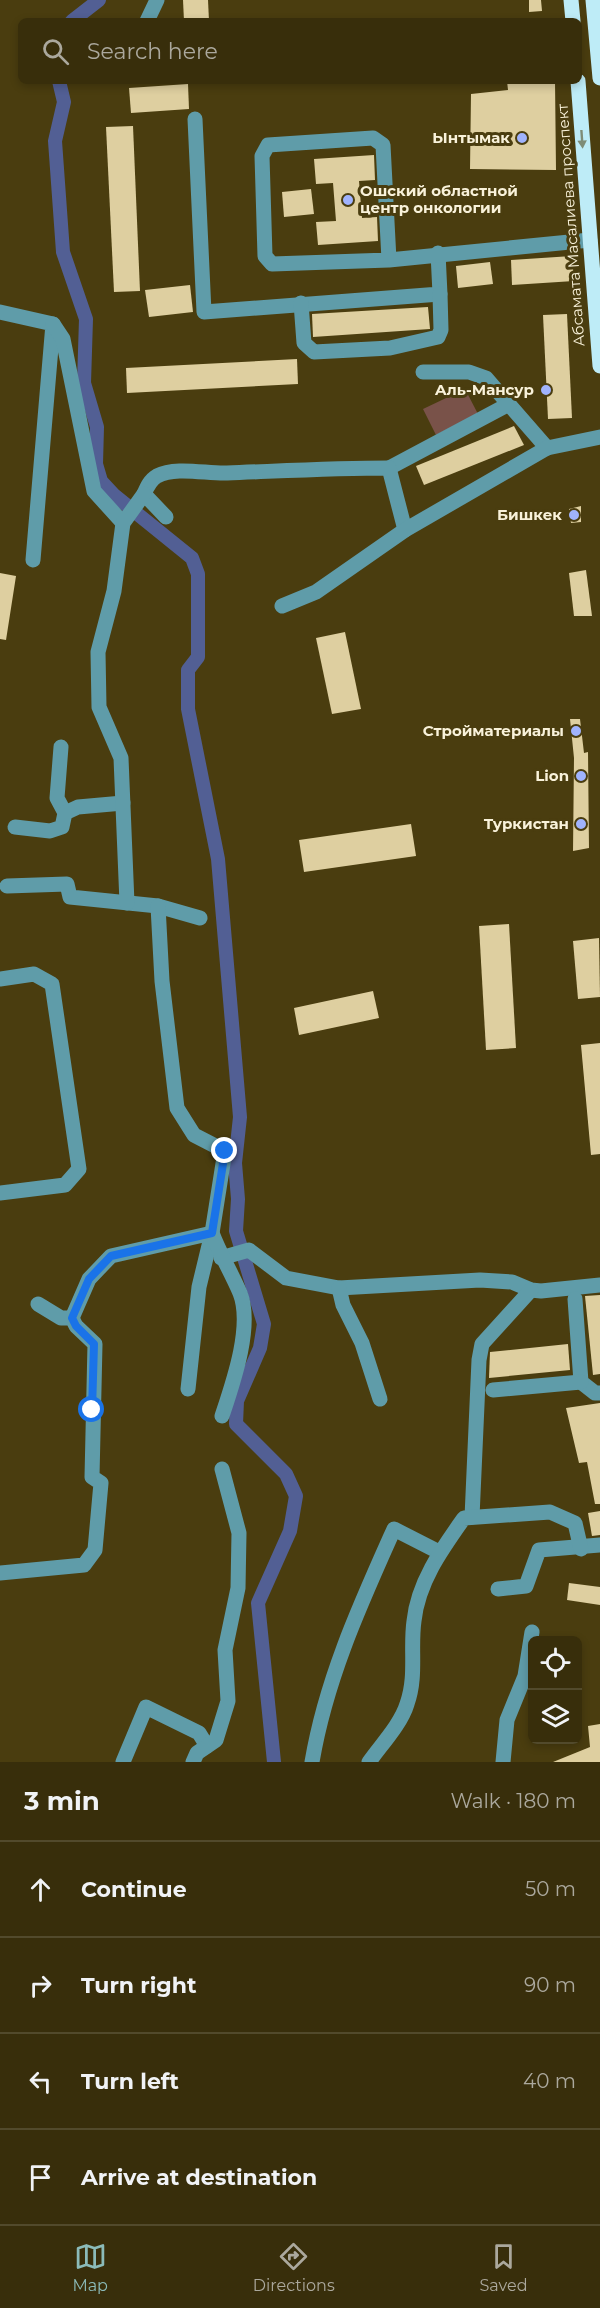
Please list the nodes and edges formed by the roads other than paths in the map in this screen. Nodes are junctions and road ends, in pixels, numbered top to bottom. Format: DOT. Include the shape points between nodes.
graph roads {
  1 [pos="157,0"];
  2 [pos="572,0"];
  3 [pos="593,0"];
  4 [pos="148,18"];
  5 [pos="573,18"];
  6 [pos="600,78"];
  7 [pos="578,84"];
  8 [pos="195,119"];
  9 [pos="590,240"];
  10 [pos="438,253"];
  11 [pos="389,260"];
  12 [pos="441,294"];
  13 [pos="301,303"];
  14 [pos="0,312"];
  15 [pos="53,324"];
  16 [pos="600,366"];
  17 [pos="423,372"];
  18 [pos="509,404"];
  19 [pos="600,437"];
  20 [pos="547,448"];
  21 [pos="389,468"];
  22 [pos="141,499"];
  23 [pos="166,517"];
  24 [pos="126,520"];
  25 [pos="405,530"];
  26 [pos="33,560"];
  27 [pos="282,606"];
  28 [pos="61,747"];
  29 [pos="123,803"];
  30 [pos="65,813"];
  31 [pos="15,827"];
  32 [pos="7,886"];
  33 [pos="127,903"];
  34 [pos="158,906"];
  35 [pos="200,918"];
  36 [pos="0,979"];
  37 [pos="0,1193"];
  38 [pos="212,1233"];
  39 [pos="235,1254"];
  40 [pos="600,1285"];
  41 [pos="339,1288"];
  42 [pos="531,1290"];
  43 [pos="575,1299"];
  44 [pos="38,1304"];
  45 [pos="72,1318"];
  46 [pos="582,1382"];
  47 [pos="188,1389"];
  48 [pos="493,1390"];
  49 [pos="600,1393"];
  50 [pos="380,1399"];
  51 [pos="222,1416"];
  52 [pos="222,1469"];
  53 [pos="472,1517"];
  54 [pos="600,1545"];
  55 [pos="581,1549"];
  56 [pos="439,1552"];
  57 [pos="0,1573"];
  58 [pos="498,1589"];
  59 [pos="532,1632"];
  60 [pos="207,1746"];
  61 [pos="123,1762"];
  62 [pos="193,1762"];
  63 [pos="312,1762"];
  64 [pos="369,1762"];
  65 [pos="503,1762"];
  1 -- 4 [label="street"];
  2 -- 5 [label="main road"];
  3 -- 6 [label="main road"];
  7 -- 9 [label="main road, Абсамата Масалиева проспект, one-way"];
  8 -- 13 [label="street" via="204,312"];
  9 -- 10 [label="street"];
  9 -- 16 [label="main road, Абсамата Масалиева проспект"];
  10 -- 11 [label="street"];
  10 -- 12 [label="street"];
  11 -- 11 [label="street" via="272,264 265,256 262,156 268,145 373,138 382,145"];
  12 -- 13 [label="street"];
  12 -- 13 [label="street" via="438,338 390,348 314,352 304,343"];
  14 -- 15 [label="street"];
  15 -- 24 [label="street" via="63,339 94,491"];
  15 -- 26 [label="street"];
  17 -- 18 [label="street" via="469,372 486,378"];
  18 -- 20 [label="street"];
  18 -- 21 [label="street"];
  19 -- 20 [label="street"];
  20 -- 25 [label="street"];
  21 -- 22 [label="street" via="173,473 158,476 148,484"];
  21 -- 25 [label="street"];
  22 -- 23 [label="street"];
  22 -- 24 [label="street"];
  24 -- 29 [label="street" via="98,652 99,707 121,758"];
  25 -- 27 [label="street" via="316,592"];
  28 -- 30 [label="street" via="57,798"];
  29 -- 30 [label="street" via="78,807"];
  29 -- 33 [label="street"];
  30 -- 31 [label="street" via="62,827 50,831"];
  32 -- 33 [label="street" via="67,884 70,897"];
  33 -- 34 [label="street"];
  34 -- 35 [label="street"];
  34 -- 38 [label="street" via="162,981 177,1108 194,1135 225,1151"];
  36 -- 37 [label="street" via="33,974 52,984 79,1169 65,1185"];
  38 -- 39 [label="street"];
  38 -- 45 [label="street" via="111,1256 89,1279"];
  38 -- 47 [label="street" via="199,1287"];
  39 -- 41 [label="street" via="286,1278"];
  39 -- 51 [label="street" via="245,1321 235,1378"];
  40 -- 42 [label="street"];
  41 -- 42 [label="street" via="480,1280 512,1282"];
  41 -- 50 [label="street"];
  42 -- 53 [label="street" via="482,1344"];
  43 -- 46 [label="street"];
  44 -- 45 [label="street" via="61,1318"];
  45 -- 57 [label="street" via="94,1344 92,1477 101,1484 95,1550 84,1565"];
  46 -- 48 [label="street"];
  46 -- 49 [label="street"];
  52 -- 60 [label="street" via="239,1533 238,1588 225,1650 228,1701 216,1740"];
  53 -- 55 [label="street" via="550,1512 575,1523"];
  53 -- 56 [label="street" via="464,1518"];
  54 -- 55 [label="street"];
  55 -- 58 [label="street" via="539,1550 526,1586"];
  56 -- 63 [label="street" via="394,1529 344,1642 318,1726"];
  56 -- 64 [label="street" via="421,1590 414,1621 414,1676 407,1706"];
  59 -- 65 [label="street" via="525,1676 507,1720"];
  60 -- 61 [label="street" via="199,1733 146,1707"];
  60 -- 62 [label="street"];
}
